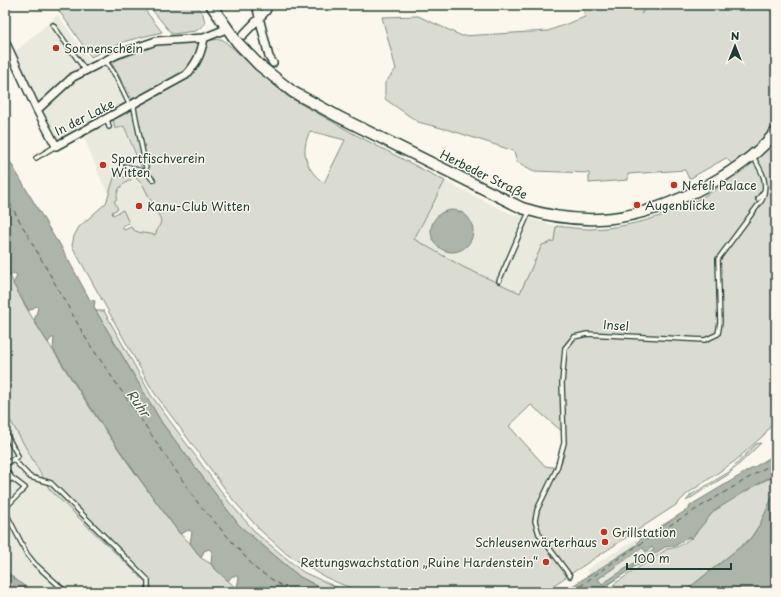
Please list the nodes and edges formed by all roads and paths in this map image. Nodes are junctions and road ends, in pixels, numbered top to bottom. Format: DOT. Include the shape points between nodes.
graph roads {
  1 [pos="211,5"];
  2 [pos="256,5"];
  3 [pos="269,5"];
  4 [pos="259,19"];
  5 [pos="53,25"];
  6 [pos="226,29"];
  7 [pos="244,35"];
  8 [pos="204,38"];
  9 [pos="5,41"];
  10 [pos="105,60"];
  11 [pos="272,63"];
  12 [pos="86,71"];
  13 [pos="132,105"];
  14 [pos="37,110"];
  15 [pos="106,118"];
  16 [pos="109,127"];
  17 [pos="776,132"];
  18 [pos="56,146"];
  19 [pos="752,156"];
  20 [pos="36,158"];
  21 [pos="126,166"];
  22 [pos="147,173"];
  23 [pos="153,180"];
  24 [pos="765,191"];
  25 [pos="758,199"];
  26 [pos="530,210"];
  27 [pos="499,281"];
  28 [pos="5,432"];
  29 [pos="13,459"];
  30 [pos="5,464"];
  31 [pos="5,469"];
  32 [pos="12,478"];
  33 [pos="5,484"];
  34 [pos="5,510"];
  35 [pos="570,576"];
  36 [pos="66,592"];
  37 [pos="146,592"];
  1 -- 6 [label="main road, Herbeder Straße"];
  2 -- 4 [label="street"];
  3 -- 4 [label="street"];
  4 -- 7 [label="street"];
  4 -- 11 [label="street"];
  5 -- 12 [label="lane"];
  6 -- 8 [label="street"];
  6 -- 26 [label="main road, Herbeder Straße" via="259,65 293,92 339,118"];
  8 -- 10 [label="street" via="156,41 136,46"];
  8 -- 13 [label="street, In der Lake" via="200,56 186,75"];
  9 -- 14 [label="street, In der Lake"];
  10 -- 12 [label="street"];
  10 -- 13 [label="lane"];
  12 -- 14 [label="street" via="60,87"];
  13 -- 15 [label="street, In der Lake"];
  13 -- 22 [label="lane"];
  14 -- 18 [label="street, In der Lake"];
  15 -- 16 [label="lane"];
  15 -- 18 [label="street, In der Lake"];
  17 -- 19 [label="main road, Herbeder Straße"];
  18 -- 20 [label="lane"];
  19 -- 24 [label="lane" via="764,175"];
  19 -- 26 [label="main road, Herbeder Straße" via="700,189 668,204 629,215 601,219 568,219"];
  21 -- 22 [label="lane"];
  22 -- 23 [label="lane"];
  24 -- 25 [label="lane"];
  24 -- 35 [label="lane, Insel" via="762,200 718,259 720,329 714,337 705,340 587,334 574,337 565,348 562,383 563,449 552,480 537,510 535,521 539,534"];
  26 -- 27 [label="lane"];
  28 -- 29 [label="lane" via="18,456"];
  29 -- 30 [label="lane"];
  29 -- 37 [label="lane" via="30,477 51,483 148,580"];
  31 -- 32 [label="lane"];
  32 -- 33 [label="lane"];
  32 -- 34 [label="lane" via="25,488"];
  34 -- 36 [label="lane" via="27,554"];
}
